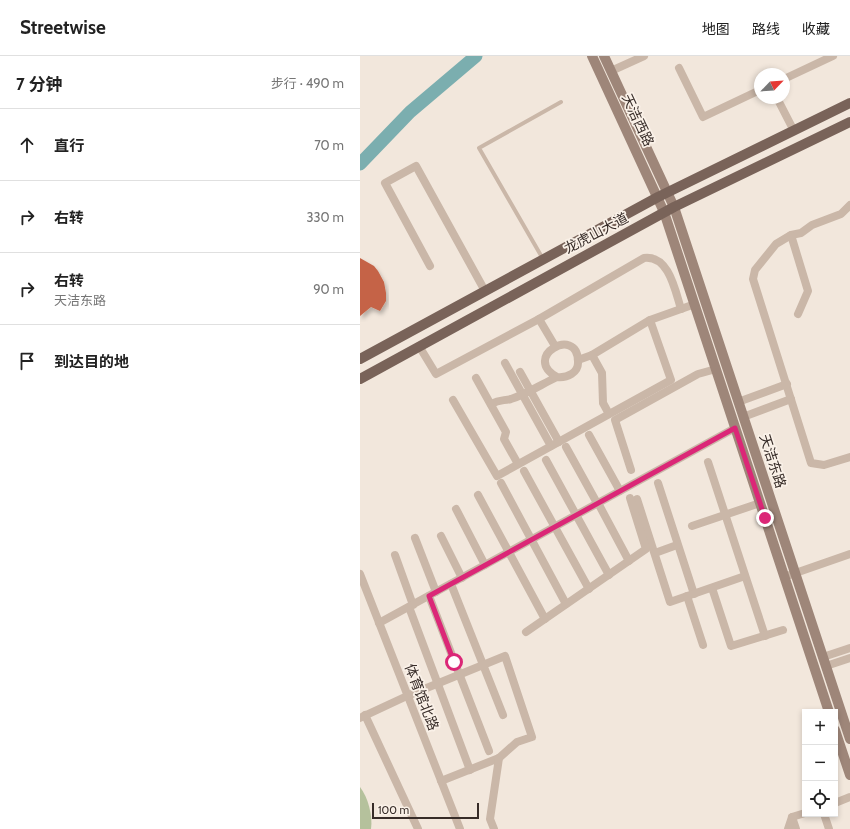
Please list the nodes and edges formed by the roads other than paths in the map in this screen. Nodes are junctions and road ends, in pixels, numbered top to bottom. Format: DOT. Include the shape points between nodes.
graph roads {
  1 [pos="592,56"];
  2 [pos="604,56"];
  3 [pos="644,56"];
  4 [pos="833,56"];
  5 [pos="679,68"];
  6 [pos="611,71"];
  7 [pos="790,76"];
  8 [pos="754,93"];
  9 [pos="561,102"];
  10 [pos="850,103"];
  11 [pos="780,104"];
  12 [pos="850,122"];
  13 [pos="794,131"];
  14 [pos="668,192"];
  15 [pos="658,197"];
  16 [pos="850,205"];
  17 [pos="674,207"];
  18 [pos="664,212"];
  19 [pos="791,235"];
  20 [pos="543,259"];
  21 [pos="430,266"];
  22 [pos="485,291"];
  23 [pos="694,304"];
  24 [pos="681,309"];
  25 [pos="798,314"];
  26 [pos="539,319"];
  27 [pos="650,320"];
  28 [pos="419,346"];
  29 [pos="555,346"];
  30 [pos="592,355"];
  31 [pos="360,359"];
  32 [pos="578,360"];
  33 [pos="505,363"];
  34 [pos="716,369"];
  35 [pos="520,372"];
  36 [pos="557,376"];
  37 [pos="476,378"];
  38 [pos="360,379"];
  39 [pos="787,384"];
  40 [pos="530,391"];
  41 [pos="523,395"];
  42 [pos="791,399"];
  43 [pos="452,400"];
  44 [pos="738,402"];
  45 [pos="491,404"];
  46 [pos="609,414"];
  47 [pos="743,417"];
  48 [pos="735,428"];
  49 [pos="589,435"];
  50 [pos="559,442"];
  51 [pos="551,446"];
  52 [pos="566,447"];
  53 [pos="850,457"];
  54 [pos="546,460"];
  55 [pos="708,462"];
  56 [pos="521,468"];
  57 [pos="631,470"];
  58 [pos="501,482"];
  59 [pos="658,483"];
  60 [pos="620,491"];
  61 [pos="478,495"];
  62 [pos="598,503"];
  63 [pos="760,503"];
  64 [pos="456,509"];
  65 [pos="577,515"];
  66 [pos="726,515"];
  67 [pos="555,526"];
  68 [pos="692,526"];
  69 [pos="441,536"];
  70 [pos="415,538"];
  71 [pos="531,540"];
  72 [pos="677,545"];
  73 [pos="509,552"];
  74 [pos="655,553"];
  75 [pos="850,554"];
  76 [pos="395,555"];
  77 [pos="629,561"];
  78 [pos="485,565"];
  79 [pos="795,573"];
  80 [pos="360,574"];
  81 [pos="609,575"];
  82 [pos="745,576"];
  83 [pos="784,577"];
  84 [pos="462,578"];
  85 [pos="452,584"];
  86 [pos="712,588"];
  87 [pos="589,589"];
  88 [pos="432,594"];
  89 [pos="690,595"];
  90 [pos="566,604"];
  91 [pos="411,606"];
  92 [pos="545,619"];
  93 [pos="379,623"];
  94 [pos="783,630"];
  95 [pos="526,632"];
  96 [pos="765,636"];
  97 [pos="703,645"];
  98 [pos="850,648"];
  99 [pos="850,658"];
  100 [pos="824,661"];
  101 [pos="484,665"];
  102 [pos="459,675"];
  103 [pos="438,683"];
  104 [pos="408,696"];
  105 [pos="828,709"];
  106 [pos="503,715"];
  107 [pos="362,716"];
  108 [pos="838,739"];
  109 [pos="850,739"];
  110 [pos="489,751"];
  111 [pos="499,758"];
  112 [pos="470,770"];
  113 [pos="850,775"];
  114 [pos="441,782"];
  115 [pos="850,797"];
  116 [pos="838,801"];
  117 [pos="802,814"];
  118 [pos="792,817"];
  119 [pos="825,817"];
  120 [pos="418,829"];
  121 [pos="460,829"];
  122 [pos="494,829"];
  123 [pos="788,829"];
  124 [pos="796,829"];
  125 [pos="829,829"];
  1 -- 15 [label="main road, 天洁西路"];
  2 -- 6 [label="main road, 天洁西路"];
  3 -- 6 [label="street"];
  4 -- 7 [label="street"];
  5 -- 8 [label="street" via="703,117"];
  6 -- 14 [label="main road, 天洁西路"];
  9 -- 20 [label="lane" via="479,148"];
  10 -- 13 [label="main road, 龙虎山大道"];
  11 -- 13 [label="street"];
  12 -- 17 [label="main road, 龙虎山大道"];
  13 -- 14 [label="main road, 龙虎山大道"];
  14 -- 15 [label="main road, 龙虎山大道"];
  14 -- 17 [label="main road, 天洁东路"];
  15 -- 18 [label="main road, 天洁东路"];
  15 -- 20 [label="main road, 龙虎山大道"];
  16 -- 19 [label="street" via="841,214 812,224 801,233"];
  17 -- 18 [label="main road, 龙虎山大道"];
  17 -- 44 [label="main road, 天洁东路"];
  18 -- 23 [label="main road, 天洁东路"];
  18 -- 28 [label="main road, 龙虎山大道"];
  19 -- 25 [label="street" via="808,291"];
  19 -- 39 [label="street" via="776,244 755,270 753,279"];
  20 -- 22 [label="main road, 龙虎山大道"];
  21 -- 22 [label="street" via="385,183 416,166"];
  22 -- 31 [label="main road, 龙虎山大道"];
  23 -- 24 [label="street"];
  23 -- 34 [label="main road, 天洁东路"];
  24 -- 26 [label="street" via="673,283 663,264 652,257 644,258"];
  24 -- 27 [label="street"];
  26 -- 28 [label="street" via="436,374"];
  26 -- 29 [label="street"];
  27 -- 30 [label="street"];
  27 -- 46 [label="street" via="671,380"];
  28 -- 38 [label="main road, 龙虎山大道"];
  29 -- 32 [label="street" via="570,347 577,354"];
  29 -- 36 [label="street" via="547,354 546,365 548,370"];
  30 -- 32 [label="street"];
  30 -- 46 [label="street" via="602,373 603,403"];
  32 -- 36 [label="street" via="572,374"];
  33 -- 41 [label="street"];
  34 -- 48 [label="main road, 天洁东路"];
  34 -- 57 [label="street" via="698,374 615,420"];
  35 -- 40 [label="street"];
  36 -- 40 [label="street"];
  37 -- 45 [label="street"];
  39 -- 42 [label="street"];
  39 -- 44 [label="street"];
  40 -- 41 [label="street"];
  40 -- 50 [label="street"];
  41 -- 45 [label="street" via="510,400 499,399"];
  41 -- 51 [label="street"];
  42 -- 47 [label="street"];
  42 -- 53 [label="street" via="812,463 824,465"];
  43 -- 56 [label="street" via="497,476"];
  44 -- 47 [label="main road, 天洁东路"];
  45 -- 56 [label="street" via="506,432 504,439"];
  46 -- 50 [label="street"];
  47 -- 79 [label="main road, 天洁东路"];
  48 -- 60 [label="street"];
  48 -- 63 [label="main road, 天洁东路"];
  49 -- 60 [label="street"];
  50 -- 51 [label="street"];
  51 -- 56 [label="street"];
  52 -- 62 [label="street"];
  54 -- 65 [label="street"];
  55 -- 66 [label="street"];
  56 -- 67 [label="street"];
  58 -- 71 [label="street"];
  59 -- 72 [label="street"];
  60 -- 62 [label="street"];
  61 -- 73 [label="street"];
  62 -- 65 [label="street"];
  62 -- 77 [label="street"];
  63 -- 66 [label="street"];
  63 -- 83 [label="main road, 天洁东路"];
  64 -- 78 [label="street"];
  65 -- 67 [label="street"];
  65 -- 81 [label="street"];
  66 -- 68 [label="street"];
  66 -- 82 [label="street"];
  67 -- 71 [label="street"];
  67 -- 87 [label="street"];
  69 -- 84 [label="street"];
  70 -- 88 [label="street"];
  71 -- 73 [label="street"];
  71 -- 90 [label="street"];
  72 -- 74 [label="street"];
  72 -- 89 [label="street"];
  73 -- 78 [label="street"];
  73 -- 92 [label="street"];
  74 -- 77 [label="street" via="634,498 646,549"];
  74 -- 89 [label="street" via="670,602"];
  75 -- 79 [label="street"];
  76 -- 91 [label="street"];
  77 -- 81 [label="street"];
  78 -- 84 [label="street"];
  79 -- 83 [label="street"];
  79 -- 100 [label="main road, 天洁东路"];
  80 -- 93 [label="street, 体育馆北路"];
  81 -- 87 [label="street"];
  82 -- 86 [label="street"];
  82 -- 96 [label="street"];
  83 -- 105 [label="main road, 天洁东路"];
  84 -- 85 [label="street"];
  85 -- 88 [label="street"];
  85 -- 101 [label="street"];
  86 -- 89 [label="street"];
  86 -- 96 [label="street" via="731,646"];
  87 -- 90 [label="street"];
  88 -- 91 [label="street"];
  88 -- 102 [label="street"];
  89 -- 97 [label="street"];
  90 -- 92 [label="street"];
  91 -- 93 [label="street"];
  91 -- 103 [label="street"];
  92 -- 95 [label="street"];
  93 -- 104 [label="street, 体育馆北路"];
  94 -- 96 [label="street"];
  98 -- 100 [label="street"];
  99 -- 100 [label="street"];
  100 -- 109 [label="main road, 天洁东路"];
  101 -- 102 [label="street"];
  101 -- 106 [label="street"];
  101 -- 111 [label="street" via="504,656 532,737 516,742"];
  102 -- 103 [label="street"];
  102 -- 110 [label="street"];
  103 -- 104 [label="street"];
  103 -- 112 [label="street"];
  104 -- 107 [label="street"];
  104 -- 114 [label="street, 体育馆北路"];
  107 -- 120 [label="street"];
  108 -- 113 [label="main road"];
  111 -- 112 [label="street"];
  111 -- 122 [label="street" via="490,819"];
  112 -- 114 [label="street"];
  114 -- 121 [label="street, 体育馆北路"];
  115 -- 116 [label="street"];
  117 -- 118 [label="street"];
  118 -- 123 [label="street"];
  118 -- 124 [label="street"];
  119 -- 125 [label="street"];
}
